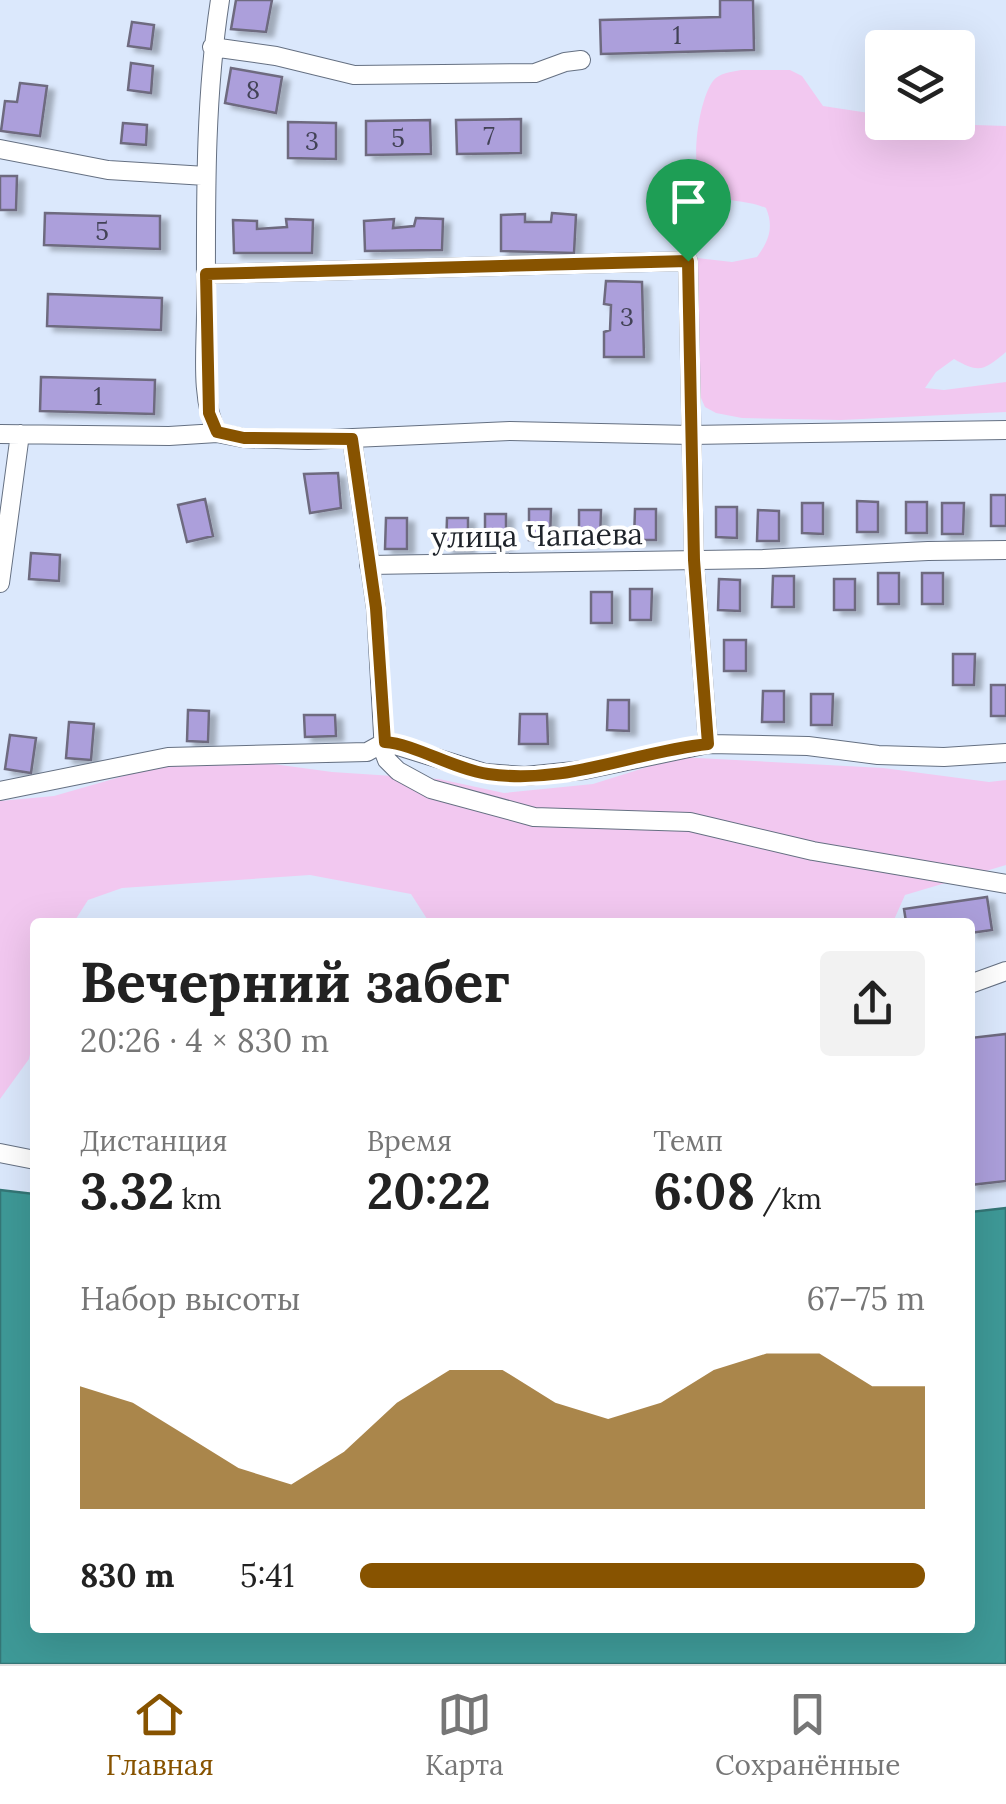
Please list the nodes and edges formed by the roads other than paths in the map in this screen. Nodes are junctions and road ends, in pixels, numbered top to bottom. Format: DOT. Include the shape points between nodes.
graph roads {
  1 [pos="220,0"];
  2 [pos="212,47"];
  3 [pos="580,60"];
  4 [pos="0,149"];
  5 [pos="206,176"];
  6 [pos="206,274"];
  7 [pos="1006,430"];
  8 [pos="217,432"];
  9 [pos="0,434"];
  10 [pos="20,434"];
  11 [pos="691,434"];
  12 [pos="352,439"];
  13 [pos="1006,550"];
  14 [pos="694,560"];
  15 [pos="369,565"];
  16 [pos="0,582"];
  17 [pos="385,742"];
  18 [pos="708,744"];
  19 [pos="1006,753"];
  20 [pos="0,791"];
  21 [pos="1006,884"];
  22 [pos="1006,971"];
  23 [pos="975,982"];
  24 [pos="0,1154"];
  25 [pos="30,1159"];
  1 -- 2 [label="street"];
  2 -- 3 [label="street" via="354,75 535,73"];
  2 -- 5 [label="street"];
  4 -- 5 [label="street" via="108,170"];
  5 -- 6 [label="street"];
  6 -- 8 [label="street" via="209,413"];
  6 -- 11 [label="street" via="688,261"];
  7 -- 11 [label="street"];
  8 -- 10 [label="street"];
  8 -- 12 [label="street"];
  9 -- 10 [label="street"];
  10 -- 16 [label="street"];
  11 -- 12 [label="street" via="510,431"];
  11 -- 14 [label="street"];
  12 -- 15 [label="street"];
  13 -- 14 [label="street, улица Чапаева"];
  14 -- 15 [label="street, улица Чапаева"];
  14 -- 18 [label="street"];
  15 -- 17 [label="street"];
  17 -- 18 [label="street" via="486,774 525,776"];
  17 -- 20 [label="street" via="367,752 168,757"];
  17 -- 21 [label="street" via="387,760 412,781 534,817 690,822"];
  18 -- 19 [label="street" via="944,757"];
  22 -- 23 [label="street"];
  24 -- 25 [label="street"];
}
